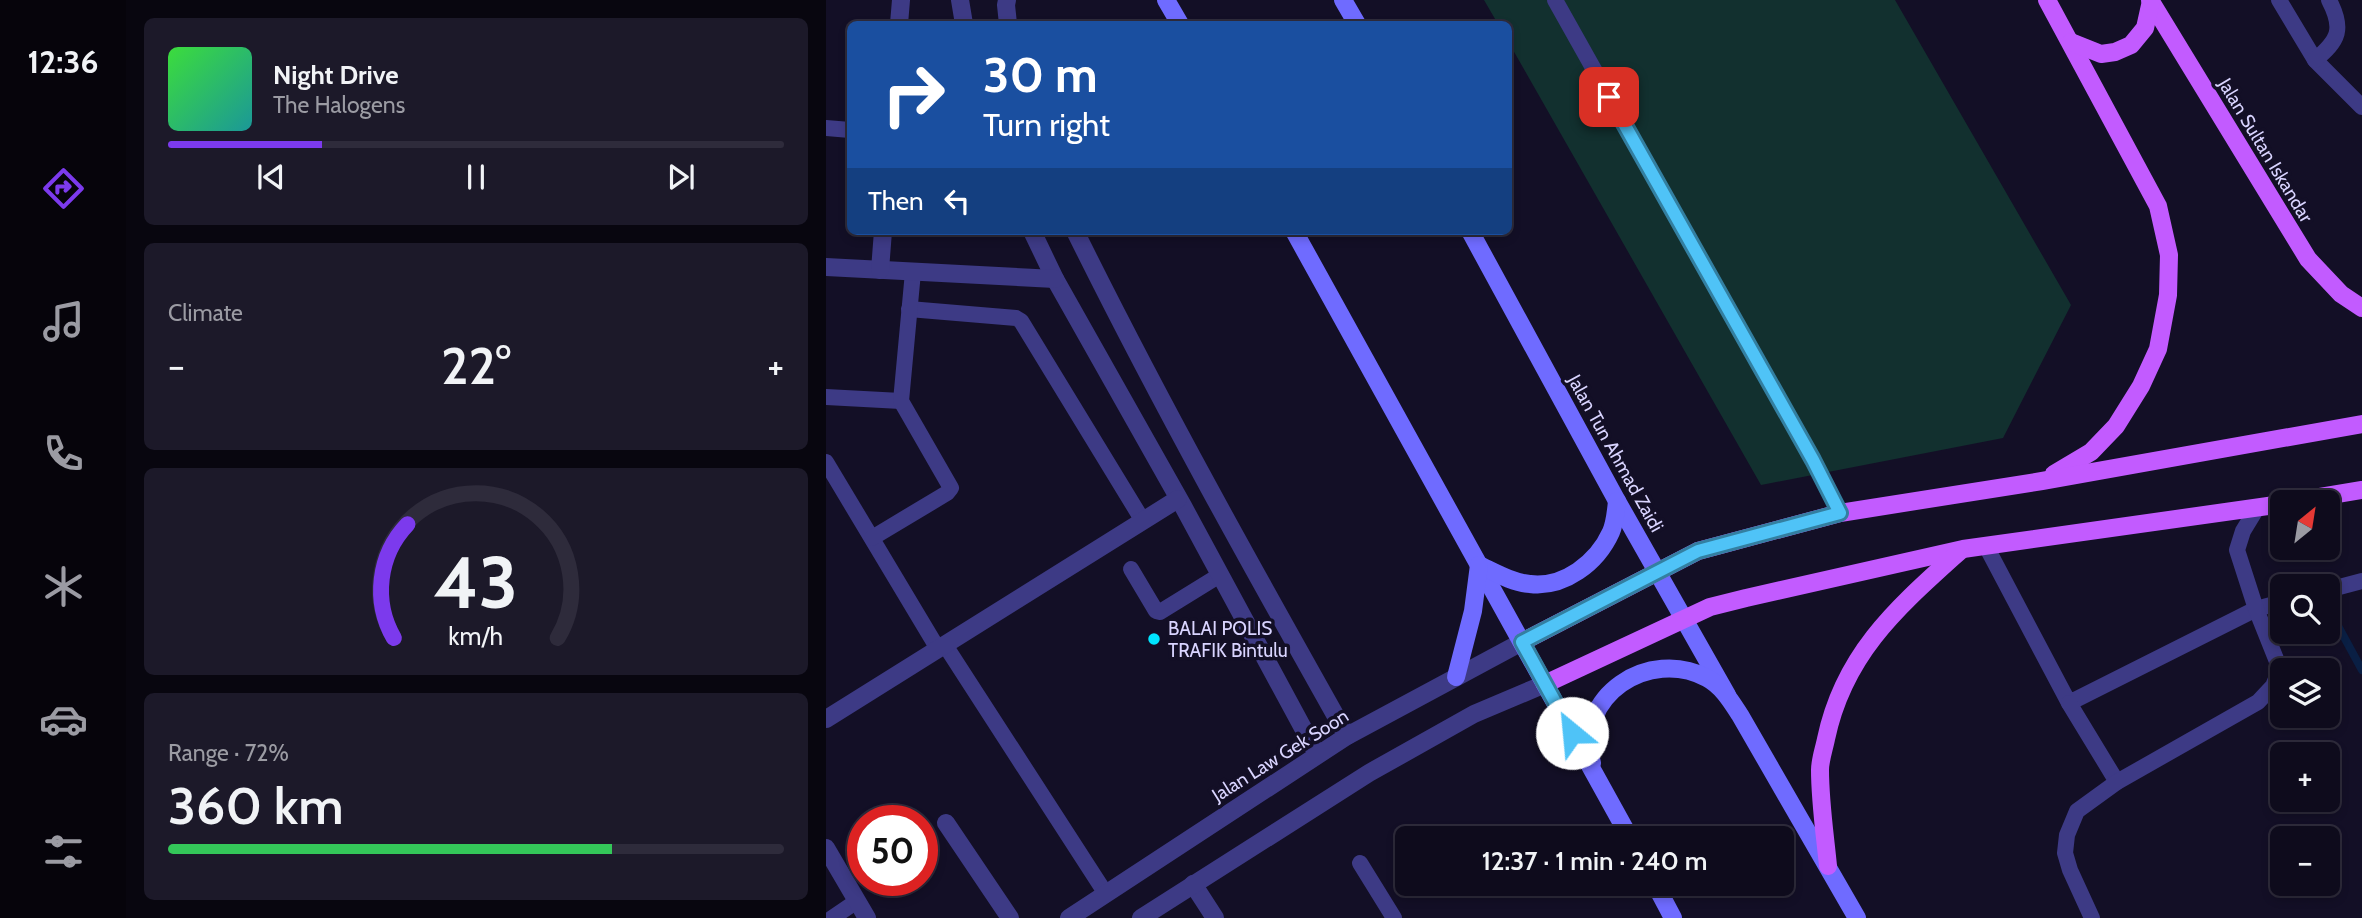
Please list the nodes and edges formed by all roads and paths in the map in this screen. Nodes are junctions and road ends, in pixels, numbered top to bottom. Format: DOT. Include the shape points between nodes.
graph roads {
  1 [pos="901,0"];
  2 [pos="960,0"];
  3 [pos="1007,0"];
  4 [pos="1167,0"];
  5 [pos="1343,0"];
  6 [pos="1555,0"];
  7 [pos="2048,0"];
  8 [pos="2279,0"];
  9 [pos="2329,0"];
  10 [pos="2150,1"];
  11 [pos="900,21"];
  12 [pos="964,21"];
  13 [pos="1008,21"];
  14 [pos="1178,21"];
  15 [pos="1355,21"];
  16 [pos="2071,42"];
  17 [pos="2315,60"];
  18 [pos="2362,107"];
  19 [pos="826,128"];
  20 [pos="847,130"];
  21 [pos="883,235"];
  22 [pos="1034,235"];
  23 [pos="1077,235"];
  24 [pos="1296,235"];
  25 [pos="1471,235"];
  26 [pos="826,267"];
  27 [pos="880,270"];
  28 [pos="913,272"];
  29 [pos="1055,279"];
  30 [pos="2362,308"];
  31 [pos="909,309"];
  32 [pos="826,397"];
  33 [pos="901,401"];
  34 [pos="2362,424"];
  35 [pos="826,462"];
  36 [pos="2042,481"];
  37 [pos="1208,489"];
  38 [pos="2362,490"];
  39 [pos="2340,494"];
  40 [pos="1617,501"];
  41 [pos="1180,503"];
  42 [pos="2270,506"];
  43 [pos="2257,508"];
  44 [pos="1840,513"];
  45 [pos="1143,521"];
  46 [pos="872,538"];
  47 [pos="1986,546"];
  48 [pos="1963,549"];
  49 [pos="1479,565"];
  50 [pos="1131,569"];
  51 [pos="1658,572"];
  52 [pos="1220,575"];
  53 [pos="2362,581"];
  54 [pos="2340,587"];
  55 [pos="2270,605"];
  56 [pos="2256,609"];
  57 [pos="1684,619"];
  58 [pos="1522,642"];
  59 [pos="941,647"];
  60 [pos="1456,677"];
  61 [pos="1545,684"];
  62 [pos="1727,695"];
  63 [pos="2069,703"];
  64 [pos="828,712"];
  65 [pos="1347,736"];
  66 [pos="1317,754"];
  67 [pos="1596,777"];
  68 [pos="2118,782"];
  69 [pos="946,823"];
  70 [pos="1623,826"];
  71 [pos="829,859"];
  72 [pos="1360,863"];
  73 [pos="1828,866"];
  74 [pos="1193,884"];
  75 [pos="1106,894"];
  76 [pos="1661,896"];
  77 [pos="857,901"];
  78 [pos="832,918"];
  79 [pos="867,918"];
  80 [pos="1010,918"];
  81 [pos="1069,918"];
  82 [pos="1141,918"];
  83 [pos="1215,918"];
  84 [pos="1394,918"];
  85 [pos="1673,918"];
  86 [pos="1857,918"];
  87 [pos="2092,918"];
  1 -- 11 [label="street"];
  2 -- 12 [label="street"];
  3 -- 13 [label="street"];
  4 -- 14 [label="main road"];
  5 -- 15 [label="main road"];
  6 -- 44 [label="lane"];
  7 -- 16 [label="main road"];
  8 -- 17 [label="lane"];
  9 -- 17 [label="lane" via="2338,16 2338,32 2329,49"];
  10 -- 16 [label="main road" via="2145,28 2131,45 2101,54"];
  10 -- 30 [label="main road, Jalan Sultan Iskandar" via="2308,259 2341,294"];
  16 -- 36 [label="main road" via="2158,206 2169,255 2168,295 2158,349 2116,426 2091,452"];
  17 -- 18 [label="lane"];
  19 -- 20 [label="lane"];
  21 -- 27 [label="street"];
  22 -- 29 [label="street"];
  23 -- 37 [label="street"];
  24 -- 49 [label="main road"];
  25 -- 40 [label="main road, Jalan Tun Ahmad Zaidi"];
  26 -- 27 [label="street"];
  27 -- 28 [label="street"];
  28 -- 29 [label="street"];
  28 -- 31 [label="lane"];
  29 -- 41 [label="street"];
  31 -- 33 [label="lane"];
  31 -- 45 [label="lane" via="1021,321"];
  32 -- 33 [label="lane"];
  33 -- 46 [label="lane" via="951,488"];
  34 -- 36 [label="main road"];
  35 -- 46 [label="lane"];
  36 -- 44 [label="main road"];
  37 -- 41 [label="street" via="1198,502"];
  37 -- 65 [label="street"];
  38 -- 39 [label="main road"];
  40 -- 49 [label="main road" via="1612,531 1602,548 1564,579 1528,584"];
  40 -- 51 [label="main road, Jalan Tun Ahmad Zaidi"];
  41 -- 45 [label="street"];
  41 -- 52 [label="street"];
  42 -- 43 [label="main road"];
  43 -- 47 [label="main road"];
  43 -- 56 [label="lane" via="2237,550"];
  44 -- 51 [label="main road" via="1698,551"];
  45 -- 59 [label="street"];
  46 -- 59 [label="lane"];
  47 -- 48 [label="main road"];
  47 -- 63 [label="lane"];
  48 -- 57 [label="main road" via="1710,607"];
  48 -- 73 [label="main road" via="1878,629 1851,667 1831,715 1820,768"];
  49 -- 58 [label="main road"];
  49 -- 60 [label="main road"];
  50 -- 52 [label="lane" via="1160,612"];
  51 -- 57 [label="main road, Jalan Tun Ahmad Zaidi"];
  51 -- 58 [label="main road"];
  52 -- 66 [label="street"];
  53 -- 54 [label="lane"];
  55 -- 56 [label="lane"];
  56 -- 63 [label="lane"];
  56 -- 68 [label="lane" via="2280,668 2273,686 2258,702"];
  57 -- 61 [label="main road"];
  57 -- 62 [label="main road, Jalan Tun Ahmad Zaidi"];
  58 -- 60 [label="street, Jalan Law Gek Soon"];
  58 -- 61 [label="main road"];
  59 -- 64 [label="street"];
  59 -- 75 [label="lane"];
  60 -- 65 [label="street, Jalan Law Gek Soon"];
  61 -- 67 [label="main road"];
  61 -- 74 [label="street" via="1474,714 1369,773"];
  62 -- 67 [label="main road" via="1709,679 1664,667 1641,672 1619,685 1602,704 1591,727 1590,753"];
  62 -- 73 [label="main road, Jalan Tun Ahmad Zaidi"];
  63 -- 68 [label="lane"];
  65 -- 66 [label="street, Jalan Law Gek Soon"];
  66 -- 75 [label="street, Jalan Law Gek Soon"];
  67 -- 70 [label="main road"];
  68 -- 87 [label="lane" via="2077,811 2067,835 2070,870"];
  69 -- 80 [label="street"];
  71 -- 77 [label="street"];
  72 -- 84 [label="lane"];
  73 -- 86 [label="main road, Jalan Tun Ahmad Zaidi"];
  74 -- 82 [label="street"];
  74 -- 83 [label="street"];
  75 -- 81 [label="street, Jalan Law Gek Soon"];
  76 -- 85 [label="main road"];
  77 -- 78 [label="lane"];
  77 -- 79 [label="street"];
}
